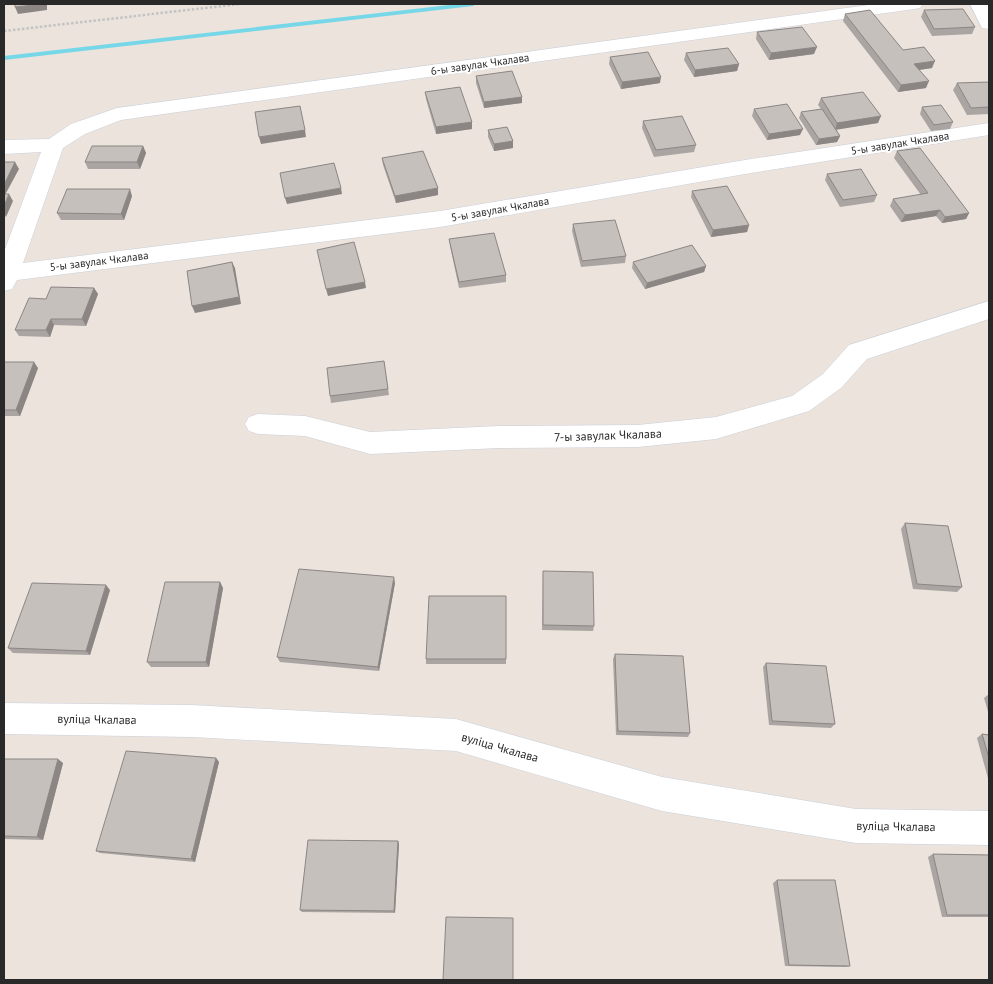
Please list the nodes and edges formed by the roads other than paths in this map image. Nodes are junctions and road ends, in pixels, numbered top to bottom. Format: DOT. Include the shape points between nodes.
graph roads {
  1 [pos="914,4"];
  2 [pos="979,4"];
  3 [pos="989,24"];
  4 [pos="989,129"];
  5 [pos="54,145"];
  6 [pos="4,147"];
  7 [pos="6,278"];
  8 [pos="989,310"];
  9 [pos="258,424"];
  10 [pos="4,718"];
  11 [pos="989,828"];
  1 -- 5 [label="street, 6-ы завулак Чкалава" via="117,114 78,129"];
  2 -- 3 [label="street"];
  4 -- 7 [label="street, 5-ы завулак Чкалава" via="440,219"];
  5 -- 6 [label="street"];
  5 -- 7 [label="street"];
  8 -- 9 [label="street, 7-ы завулак Чкалава" via="858,352 832,381 800,404 716,428 638,436 370,442 305,426"];
  10 -- 11 [label="street, вуліца Чкалава" via="192,721 456,735 662,794 856,826"];
}
